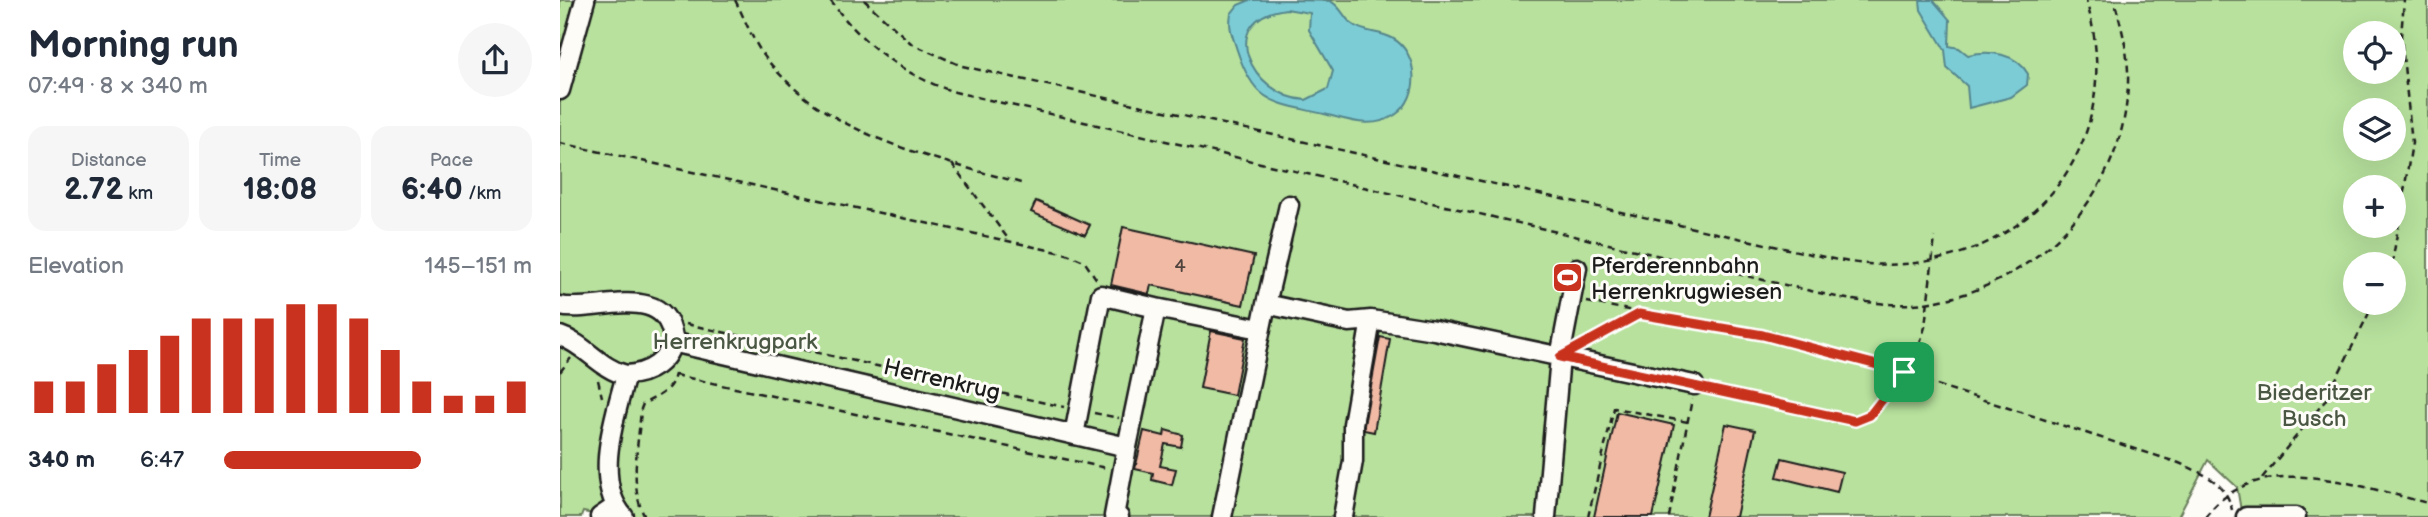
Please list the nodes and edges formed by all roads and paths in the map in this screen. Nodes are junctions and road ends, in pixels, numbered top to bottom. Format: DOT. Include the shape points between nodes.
graph roads {
  1 [pos="585,0"];
  2 [pos="735,0"];
  3 [pos="830,0"];
  4 [pos="864,0"];
  5 [pos="2086,0"];
  6 [pos="2114,0"];
  7 [pos="2404,0"];
  8 [pos="560,90"];
  9 [pos="560,143"];
  10 [pos="952,164"];
  11 [pos="1021,183"];
  12 [pos="1289,205"];
  13 [pos="1935,237"];
  14 [pos="1010,242"];
  15 [pos="2394,252"];
  16 [pos="1933,262"];
  17 [pos="1577,268"];
  18 [pos="1101,295"];
  19 [pos="1583,301"];
  20 [pos="1929,302"];
  21 [pos="1266,304"];
  22 [pos="560,306"];
  23 [pos="1157,308"];
  24 [pos="1639,314"];
  25 [pos="2368,315"];
  26 [pos="1371,320"];
  27 [pos="686,324"];
  28 [pos="1260,329"];
  29 [pos="560,336"];
  30 [pos="672,342"];
  31 [pos="1583,345"];
  32 [pos="560,353"];
  33 [pos="1560,357"];
  34 [pos="580,361"];
  35 [pos="1904,372"];
  36 [pos="626,375"];
  37 [pos="596,377"];
  38 [pos="1694,384"];
  39 [pos="618,405"];
  40 [pos="641,410"];
  41 [pos="1078,410"];
  42 [pos="1132,420"];
  43 [pos="1688,422"];
  44 [pos="1074,435"];
  45 [pos="1127,447"];
  46 [pos="1121,471"];
  47 [pos="2262,478"];
  48 [pos="2229,496"];
  49 [pos="2428,503"];
  50 [pos="620,512"];
  51 [pos="600,517"];
  52 [pos="645,517"];
  53 [pos="1119,517"];
  54 [pos="1222,517"];
  55 [pos="1343,517"];
  56 [pos="1546,517"];
  57 [pos="1588,517"];
  58 [pos="1669,517"];
  59 [pos="2206,517"];
  60 [pos="2234,517"];
  61 [pos="2246,517"];
  62 [pos="2296,517"];
  1 -- 8 [label="street"];
  2 -- 10 [label="path" via="762,52 831,117 890,144"];
  3 -- 20 [label="path" via="856,32 890,60 931,84 978,99 1841,298 1891,304"];
  4 -- 16 [label="path" via="912,44 962,66 1843,262 1896,267"];
  5 -- 16 [label="path" via="2096,41 2097,91 2071,164 2046,198 2008,230 1973,251"];
  6 -- 20 [label="path" via="2127,53 2127,100 2117,146 2095,194 2060,235 2016,270 1975,290"];
  7 -- 15 [label="path" via="2401,36 2412,143"];
  9 -- 14 [label="path"];
  10 -- 11 [label="path"];
  10 -- 14 [label="path"];
  12 -- 21 [label="street"];
  13 -- 16 [label="path"];
  14 -- 18 [label="path" via="1080,258 1095,275"];
  16 -- 20 [label="path"];
  17 -- 33 [label="street"];
  18 -- 23 [label="street"];
  18 -- 41 [label="street"];
  19 -- 24 [label="path"];
  20 -- 35 [label="path" via="1923,337"];
  21 -- 26 [label="street" via="1349,322"];
  21 -- 28 [label="street"];
  22 -- 30 [label="street" via="581,309 633,302 651,306 668,323"];
  23 -- 28 [label="street"];
  23 -- 42 [label="street"];
  24 -- 31 [label="path"];
  24 -- 35 [label="path" via="1763,335"];
  25 -- 47 [label="path" via="2325,401"];
  26 -- 33 [label="street"];
  26 -- 55 [label="street"];
  27 -- 41 [label="path"];
  28 -- 54 [label="street"];
  29 -- 36 [label="street"];
  30 -- 36 [label="street" via="657,366"];
  30 -- 44 [label="street, Herrenkrug"];
  32 -- 34 [label="path"];
  33 -- 38 [label="street"];
  33 -- 56 [label="street"];
  35 -- 38 [label="path" via="1870,415 1859,421"];
  35 -- 48 [label="path" via="2179,463 2210,476"];
  36 -- 39 [label="street"];
  37 -- 39 [label="path" via="602,398"];
  38 -- 43 [label="path"];
  39 -- 40 [label="path"];
  39 -- 50 [label="street" via="608,472"];
  40 -- 46 [label="path" via="643,404 661,396 675,375"];
  40 -- 52 [label="path" via="636,478"];
  41 -- 42 [label="path"];
  41 -- 44 [label="street"];
  42 -- 45 [label="street"];
  43 -- 57 [label="path" via="1614,408"];
  43 -- 58 [label="path"];
  44 -- 45 [label="street, Herrenkrug"];
  45 -- 46 [label="street"];
  46 -- 53 [label="street" via="1114,516"];
  47 -- 48 [label="path"];
  47 -- 49 [label="path" via="2311,477"];
  48 -- 59 [label="path"];
  48 -- 60 [label="path"];
  50 -- 51 [label="street"];
  61 -- 62 [label="street"];
}
